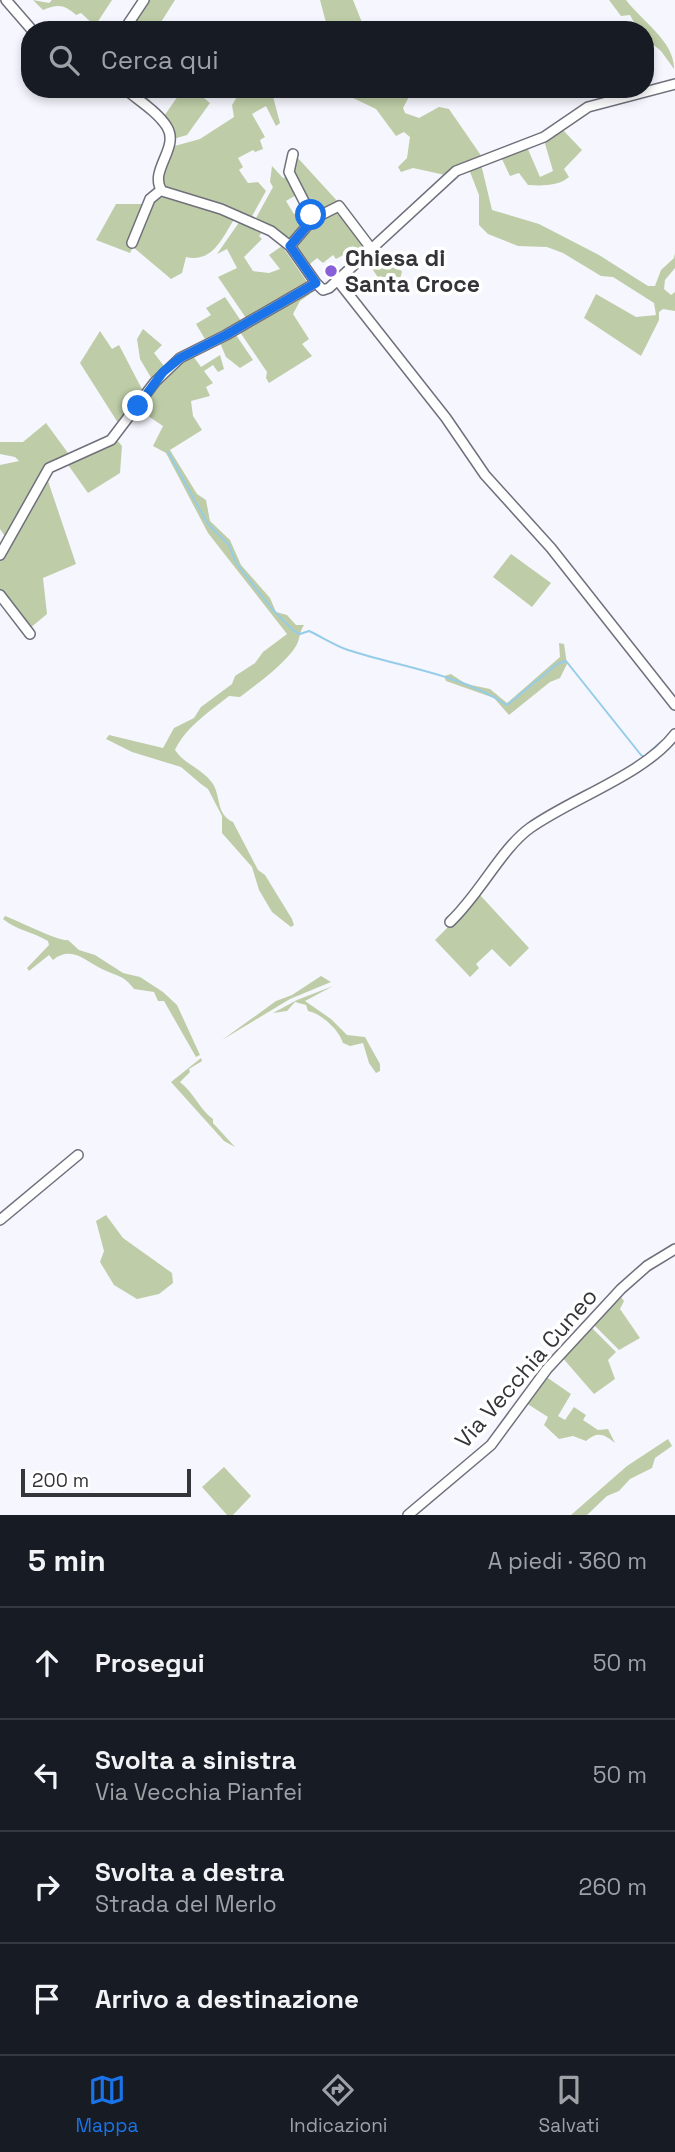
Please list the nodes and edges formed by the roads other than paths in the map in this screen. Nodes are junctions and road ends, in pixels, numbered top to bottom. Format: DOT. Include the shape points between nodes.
graph roads {
  1 [pos="6,0"];
  2 [pos="144,0"];
  3 [pos="24,21"];
  4 [pos="130,21"];
  5 [pos="675,84"];
  6 [pos="654,90"];
  7 [pos="136,98"];
  8 [pos="622,98"];
  9 [pos="293,154"];
  10 [pos="161,190"];
  11 [pos="313,219"];
  12 [pos="132,243"];
  13 [pos="290,246"];
  14 [pos="370,247"];
  15 [pos="338,281"];
  16 [pos="316,283"];
  17 [pos="0,532"];
  18 [pos="7,542"];
  19 [pos="0,555"];
  20 [pos="0,595"];
  21 [pos="30,634"];
  22 [pos="675,705"];
  23 [pos="675,734"];
  24 [pos="450,922"];
  25 [pos="78,1155"];
  26 [pos="0,1220"];
  27 [pos="675,1249"];
  28 [pos="408,1515"];
  1 -- 3 [label="street"];
  2 -- 4 [label="street"];
  5 -- 6 [label="street"];
  7 -- 10 [label="street" via="170,132 158,178"];
  8 -- 14 [label="street" via="588,107 544,137 456,171"];
  9 -- 11 [label="street" via="289,172"];
  10 -- 12 [label="street" via="150,200"];
  10 -- 13 [label="street" via="251,222"];
  11 -- 13 [label="street"];
  11 -- 14 [label="street" via="339,206"];
  13 -- 16 [label="street"];
  14 -- 15 [label="street"];
  15 -- 16 [label="street" via="323,290"];
  15 -- 22 [label="street" via="485,475 551,548"];
  16 -- 18 [label="street" via="174,362 111,440 49,468"];
  17 -- 18 [label="street"];
  18 -- 19 [label="street"];
  20 -- 21 [label="street"];
  23 -- 24 [label="street" via="632,771 518,838 478,893"];
  25 -- 26 [label="street"];
  27 -- 28 [label="street, Via Vecchia Cuneo" via="621,1289 547,1369 491,1445"];
}
